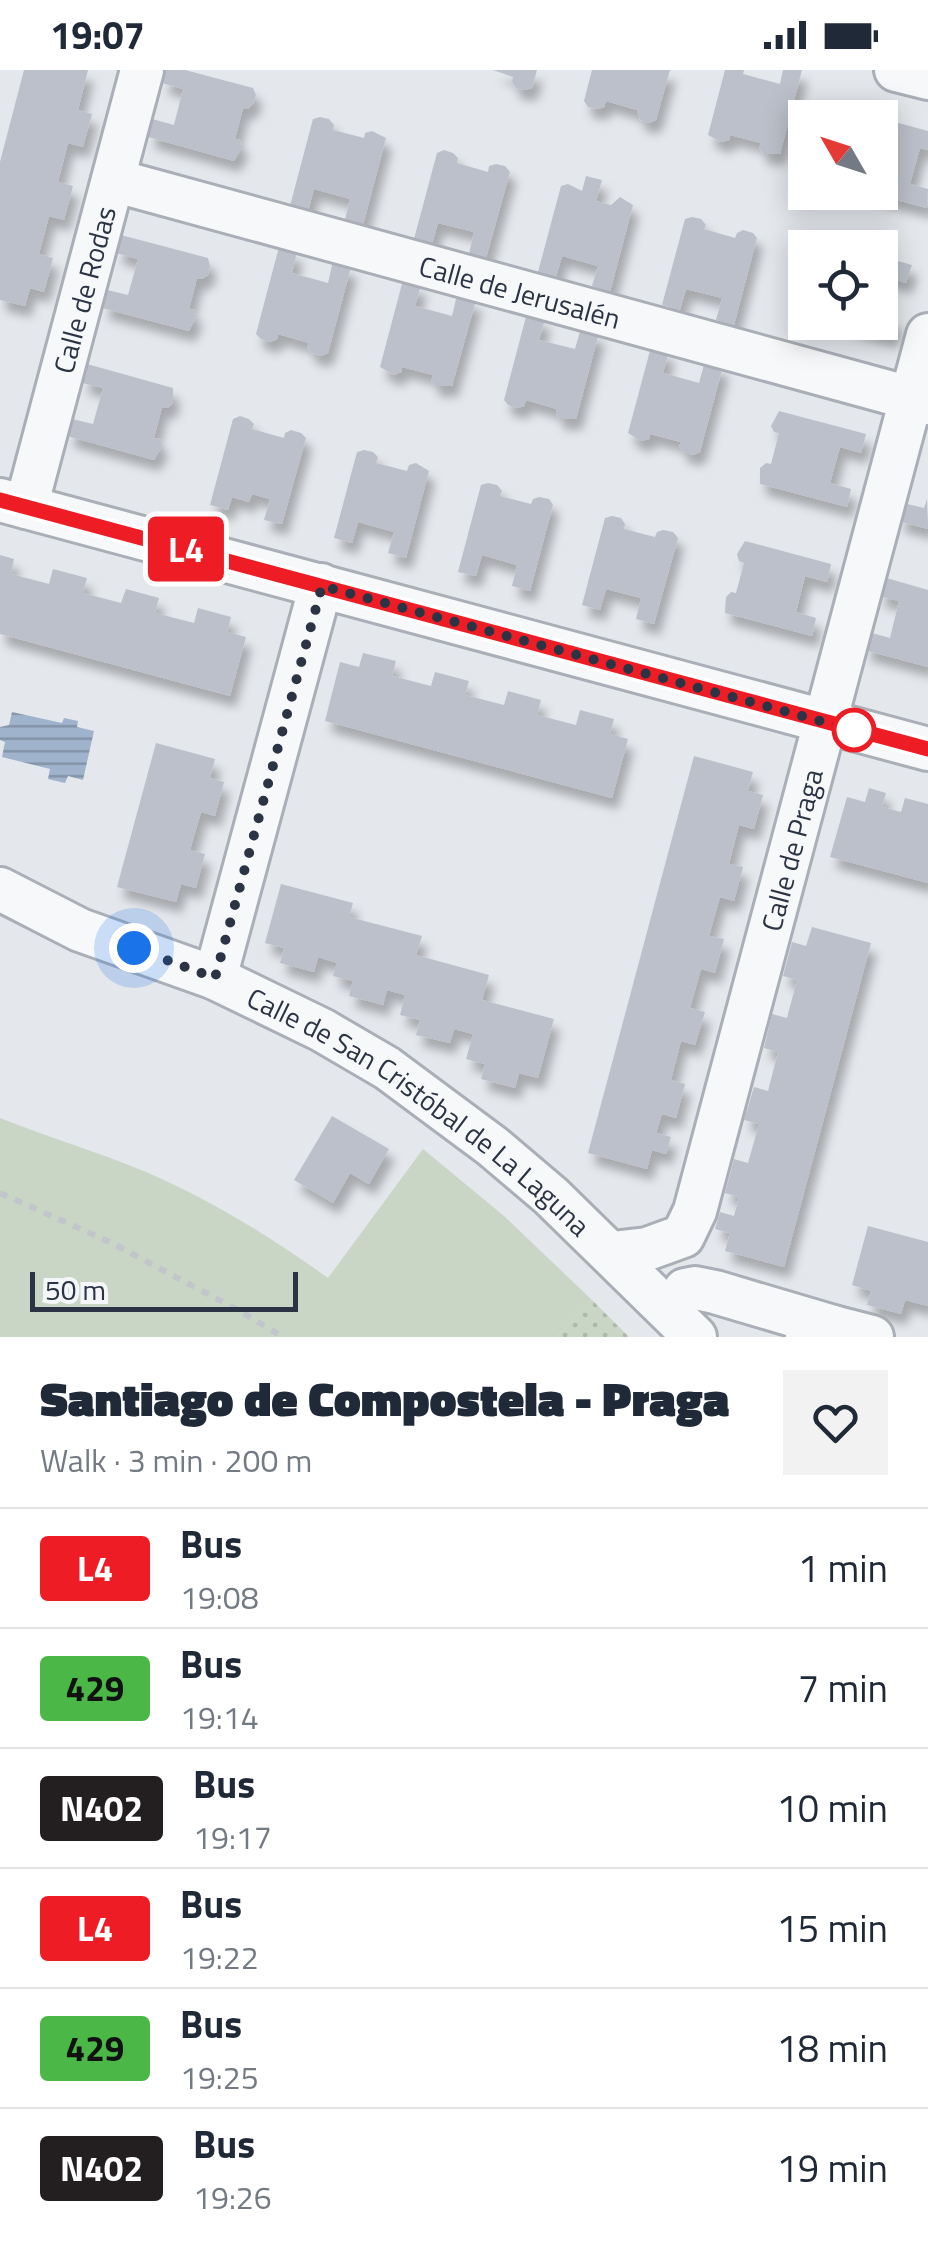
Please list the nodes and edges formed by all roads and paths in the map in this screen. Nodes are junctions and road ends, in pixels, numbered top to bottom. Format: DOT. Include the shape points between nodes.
graph roads {
  1 [pos="142,70"];
  2 [pos="896,70"];
  3 [pos="928,78"];
  4 [pos="113,180"];
  5 [pos="928,335"];
  6 [pos="919,400"];
  7 [pos="13,503"];
  8 [pos="322,586"];
  9 [pos="824,723"];
  10 [pos="928,749"];
  11 [pos="0,889"];
  12 [pos="215,978"];
  13 [pos="0,1193"];
  14 [pos="683,1236"];
  15 [pos="612,1252"];
  16 [pos="687,1316"];
  17 [pos="836,1334"];
  18 [pos="283,1337"];
  1 -- 4 [label="street, Calle de Rodas"];
  2 -- 3 [label="street"];
  4 -- 6 [label="street, Calle de Jerusalén"];
  4 -- 7 [label="street, Calle de Rodas"];
  5 -- 6 [label="street, Calle de Praga"];
  6 -- 9 [label="street, Calle de Praga"];
  7 -- 8 [label="street"];
  8 -- 9 [label="street"];
  8 -- 12 [label="street"];
  9 -- 10 [label="street"];
  9 -- 14 [label="street, Calle de Praga"];
  11 -- 12 [label="street, Calle de San Cristóbal de La Laguna" via="80,930"];
  12 -- 15 [label="street, Calle de San Cristóbal de La Laguna" via="387,1068 492,1146"];
  13 -- 18 [label="path" via="112,1244"];
  14 -- 15 [label="street"];
  14 -- 16 [label="street"];
  15 -- 16 [label="street, Calle de San Cristóbal de La Laguna"];
  16 -- 17 [label="street" via="695,1288"];
}
